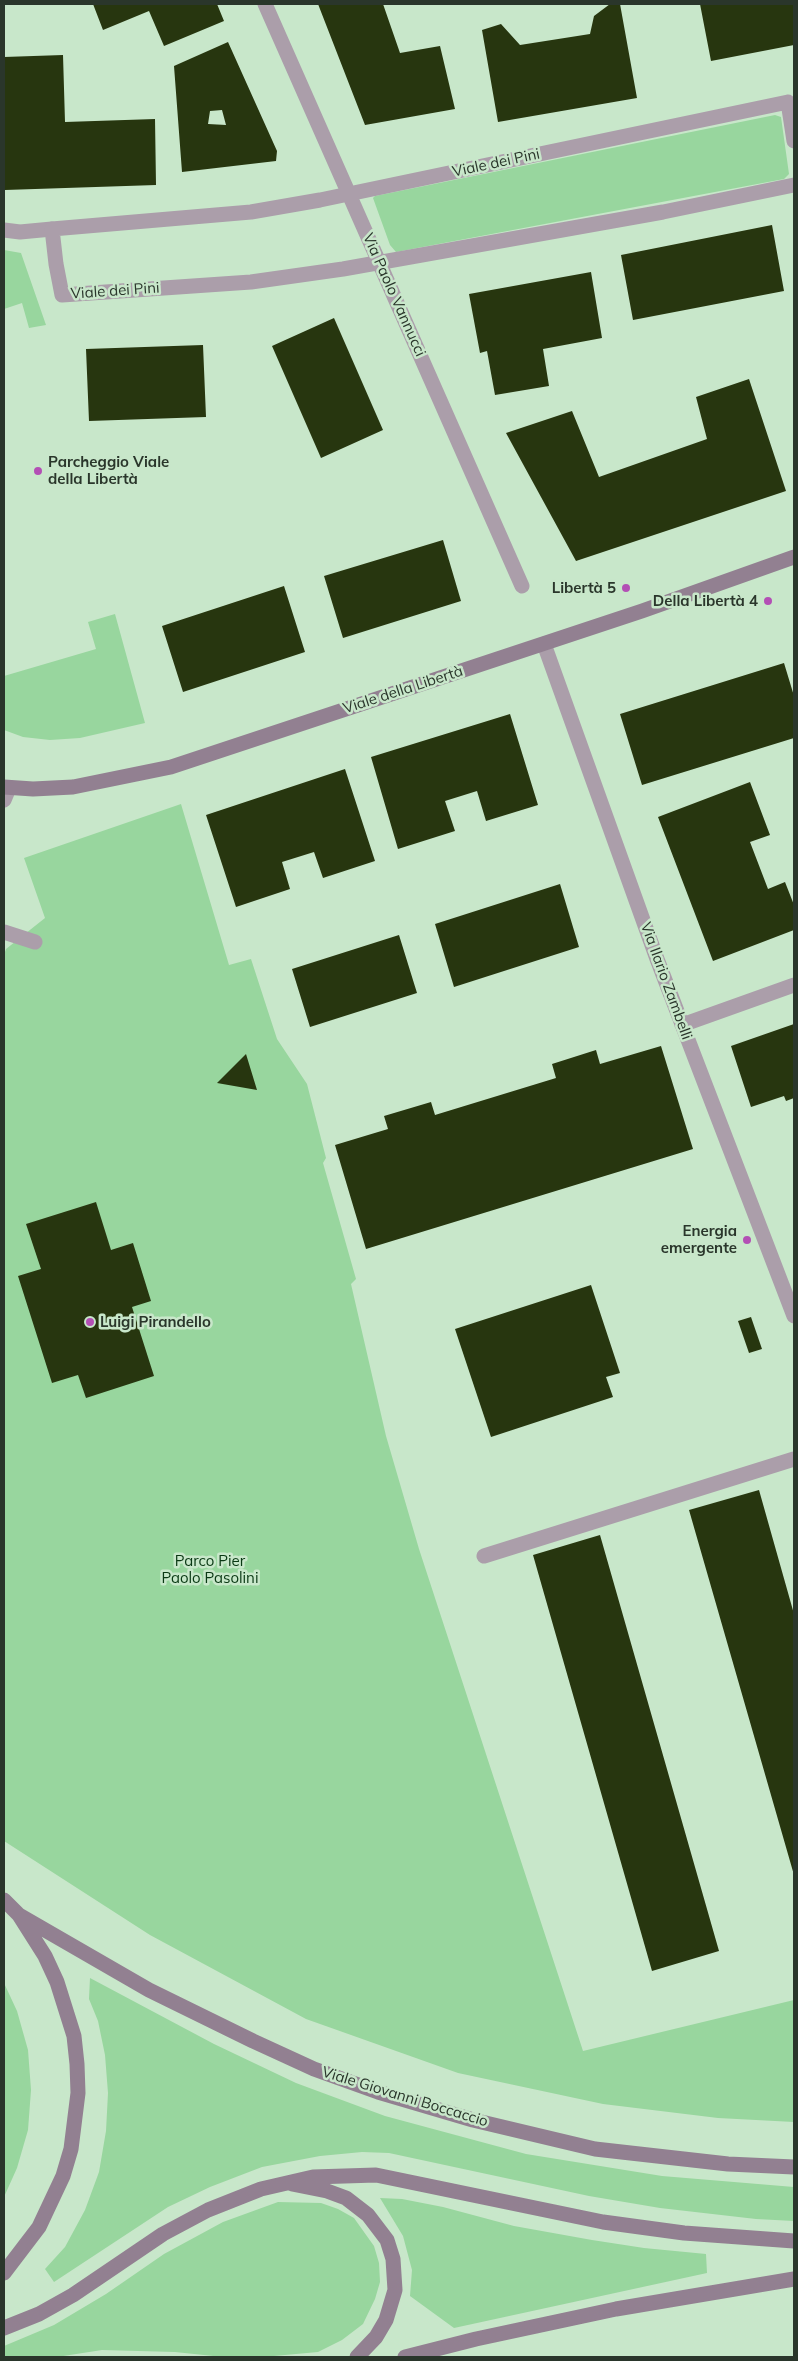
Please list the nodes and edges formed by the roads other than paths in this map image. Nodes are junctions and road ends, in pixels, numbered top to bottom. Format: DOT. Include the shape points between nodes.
graph roads {
  1 [pos="265,4"];
  2 [pos="794,141"];
  3 [pos="794,185"];
  4 [pos="349,193"];
  5 [pos="52,229"];
  6 [pos="4,230"];
  7 [pos="380,262"];
  8 [pos="794,557"];
  9 [pos="522,586"];
  10 [pos="544,644"];
  11 [pos="5,792"];
  12 [pos="4,932"];
  13 [pos="35,942"];
  14 [pos="794,985"];
  15 [pos="682,1025"];
  16 [pos="794,1316"];
  17 [pos="794,1459"];
  18 [pos="484,1556"];
  19 [pos="4,1900"];
  20 [pos="19,1915"];
  21 [pos="794,2167"];
  22 [pos="283,2182"];
  23 [pos="794,2241"];
  24 [pos="4,2273"];
  25 [pos="794,2279"];
  26 [pos="4,2328"];
  27 [pos="357,2357"];
  28 [pos="405,2357"];
  1 -- 4 [label="street, Via Paolo Vannucci"];
  2 -- 4 [label="street, Viale dei Pini" via="788,102"];
  3 -- 7 [label="street, Viale dei Pini" via="663,212"];
  4 -- 5 [label="street, Viale dei Pini" via="251,212"];
  4 -- 7 [label="street, Via Paolo Vannucci"];
  5 -- 6 [label="street"];
  5 -- 7 [label="street, Viale dei Pini" via="62,295 251,282"];
  7 -- 9 [label="street, Via Paolo Vannucci"];
  8 -- 10 [label="main road, Viale della Libertà"];
  10 -- 11 [label="main road, Viale della Libertà" via="158,771 74,788"];
  10 -- 15 [label="street, Via Ilario Zambelli"];
  12 -- 13 [label="street"];
  14 -- 15 [label="street"];
  15 -- 16 [label="street, Via Ilario Zambelli"];
  17 -- 18 [label="street"];
  19 -- 20 [label="main road, Viale Giovanni Boccaccio"];
  20 -- 21 [label="main road, Viale Giovanni Boccaccio" via="149,1990 244,2037 314,2069 378,2092 473,2120 595,2149 728,2164"];
  20 -- 24 [label="main road, Viale Giovanni Boccaccio" via="45,1956 67,2008 77,2064 78,2093 71,2149 63,2176 39,2227"];
  22 -- 23 [label="main road" via="334,2175 376,2175 603,2222 684,2233"];
  22 -- 26 [label="main road" via="236,2197 188,2220 39,2314"];
  22 -- 27 [label="main road" via="346,2198 368,2215 387,2240 395,2276 392,2297 386,2320 376,2337"];
  25 -- 28 [label="main road" via="616,2310"];
}
